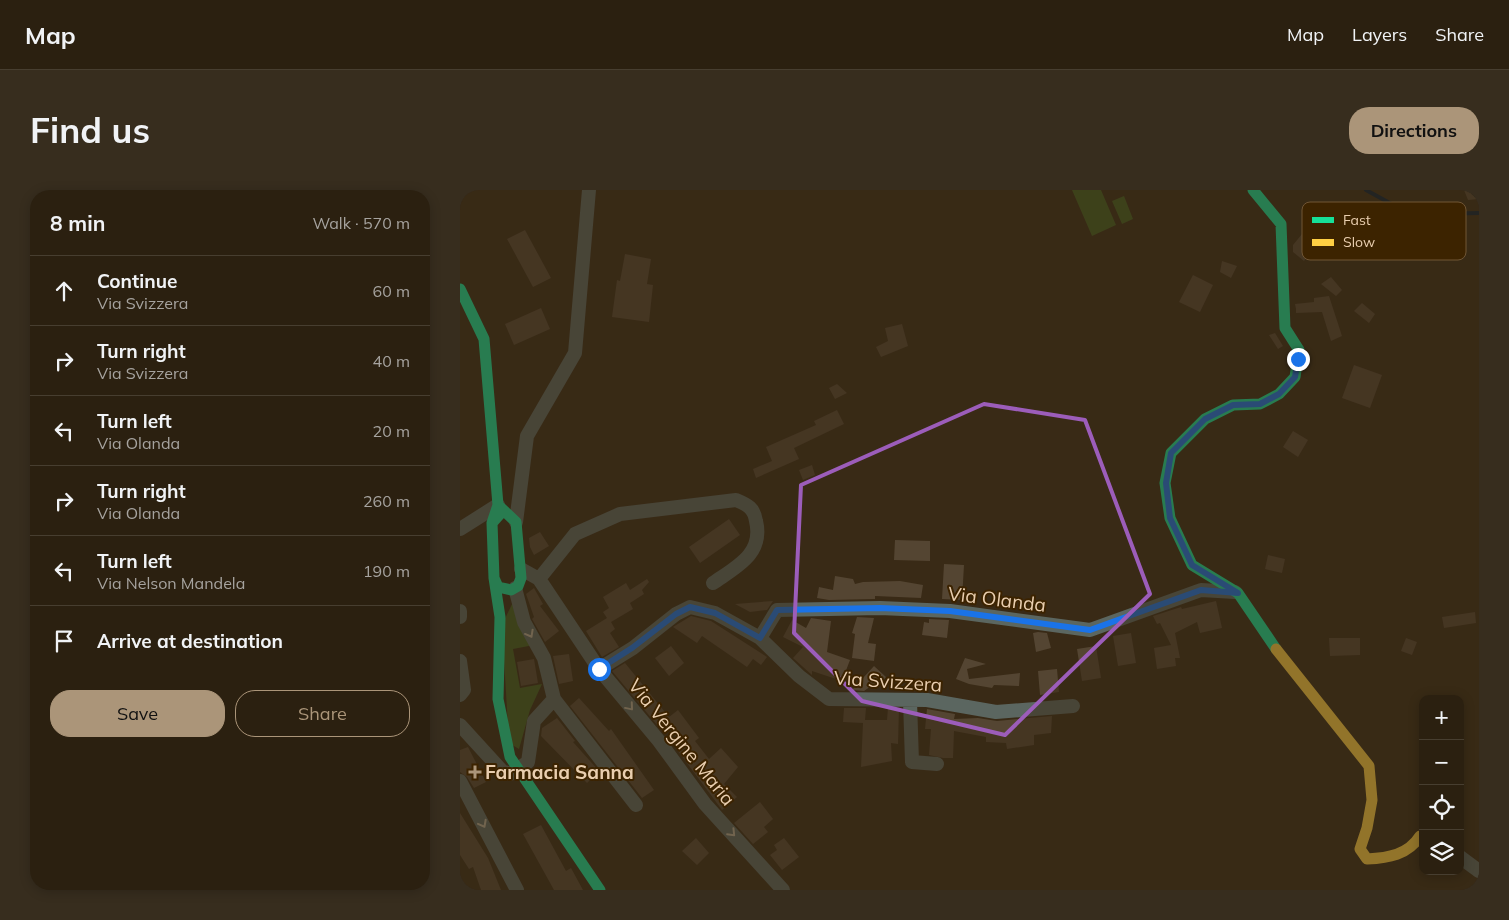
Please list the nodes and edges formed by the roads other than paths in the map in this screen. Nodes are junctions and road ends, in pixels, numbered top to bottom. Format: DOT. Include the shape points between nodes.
graph roads {
  1 [pos="589,190"];
  2 [pos="1253,190"];
  3 [pos="460,289"];
  4 [pos="507,514"];
  5 [pos="466,526"];
  6 [pos="492,529"];
  7 [pos="521,569"];
  8 [pos="494,578"];
  9 [pos="539,579"];
  10 [pos="713,583"];
  11 [pos="514,588"];
  12 [pos="1238,593"];
  13 [pos="460,611"];
  14 [pos="460,617"];
  15 [pos="500,617"];
  16 [pos="760,638"];
  17 [pos="460,661"];
  18 [pos="599,669"];
  19 [pos="460,695"];
  20 [pos="554,699"];
  21 [pos="910,701"];
  22 [pos="1073,706"];
  23 [pos="461,727"];
  24 [pos="937,764"];
  25 [pos="519,770"];
  26 [pos="460,781"];
  27 [pos="636,804"];
  28 [pos="1419,838"];
  29 [pos="1464,861"];
  30 [pos="1479,870"];
  31 [pos="517,890"];
  32 [pos="600,890"];
  33 [pos="783,890"];
  1 -- 4 [label="street" via="576,353 527,436"];
  2 -- 12 [label="street" via="1281,224 1285,328 1299,350 1295,377 1279,394 1260,404 1233,405 1205,419 1171,453 1166,483 1170,518 1192,565"];
  3 -- 4 [label="street" via="484,338"];
  4 -- 5 [label="street"];
  4 -- 6 [label="street"];
  4 -- 7 [label="street"];
  5 -- 6 [label="street"];
  6 -- 8 [label="street"];
  7 -- 9 [label="street, Via Vergine Maria"];
  7 -- 11 [label="street" via="521,581"];
  8 -- 11 [label="street" via="501,589"];
  8 -- 15 [label="street"];
  9 -- 10 [label="street" via="575,534 620,514 736,500 748,504 754,512 757,544 751,553"];
  9 -- 18 [label="street, Via Vergine Maria"];
  11 -- 15 [label="street"];
  11 -- 20 [label="street, one-way" via="524,622 544,658"];
  12 -- 16 [label="street, Via Olanda" via="1201,590 1090,630 950,611 880,608 777,610"];
  12 -- 28 [label="street" via="1268,639 1369,766 1372,800 1360,849 1367,859 1392,857 1416,845"];
  13 -- 14 [label="street"];
  15 -- 25 [label="street" via="498,699 510,757"];
  16 -- 18 [label="street, Via Svizzera" via="715,613 690,607"];
  16 -- 21 [label="street, Via Svizzera" via="799,676 829,699"];
  17 -- 19 [label="street" via="464,690"];
  18 -- 33 [label="street, Via Vergine Maria, one-way" via="659,741 705,804"];
  20 -- 25 [label="street" via="534,721 528,762"];
  20 -- 27 [label="street"];
  21 -- 22 [label="street, Via Svizzera" via="928,700 996,712"];
  21 -- 24 [label="street" via="912,762"];
  23 -- 25 [label="street" via="502,771 510,774"];
  25 -- 32 [label="street"];
  26 -- 31 [label="street, one-way"];
  29 -- 30 [label="street"];
}
